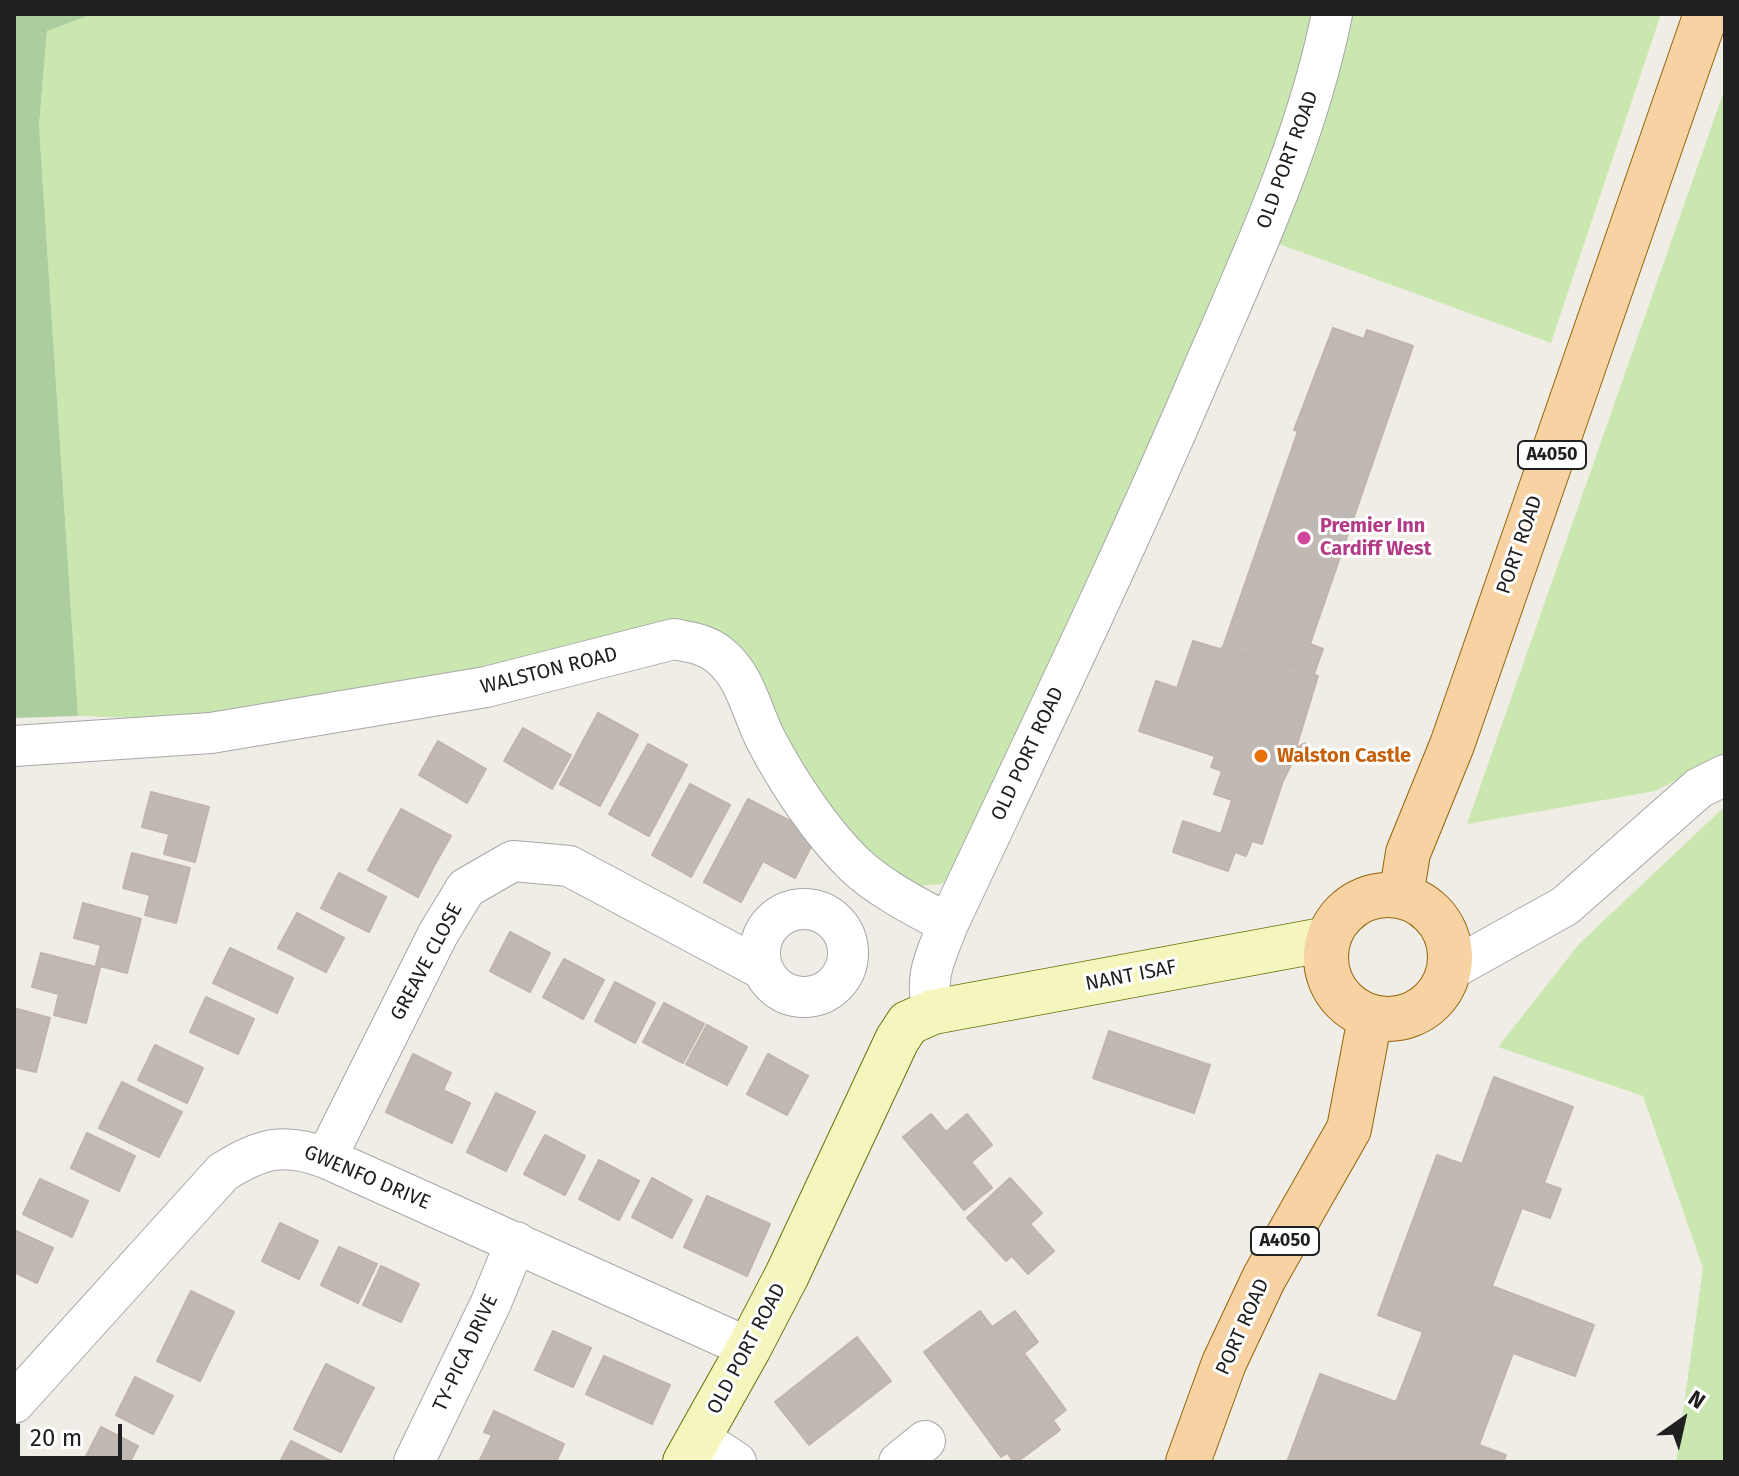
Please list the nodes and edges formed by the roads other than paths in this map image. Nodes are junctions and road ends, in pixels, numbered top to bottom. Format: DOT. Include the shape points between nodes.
graph roads {
  1 [pos="1332,14"];
  2 [pos="1706,14"];
  3 [pos="14,746"];
  4 [pos="1725,775"];
  5 [pos="1401,896"];
  6 [pos="948,924"];
  7 [pos="1328,939"];
  8 [pos="762,969"];
  9 [pos="1450,970"];
  10 [pos="933,1012"];
  11 [pos="1370,1018"];
  12 [pos="326,1158"];
  13 [pos="516,1242"];
  14 [pos="749,1348"];
  15 [pos="14,1403"];
  16 [pos="692,1450"];
  17 [pos="414,1462"];
  18 [pos="736,1462"];
  19 [pos="1188,1462"];
  1 -- 6 [label="street, OLD PORT ROAD" via="1303,124 1255,248 1144,507"];
  2 -- 5 [label="main road, PORT ROAD / A4050" via="1452,745 1408,853"];
  3 -- 6 [label="street, WALSTON ROAD" via="211,733 486,687 674,639 697,643 738,674 786,774 856,865"];
  4 -- 9 [label="street" via="1699,788 1565,906"];
  5 -- 7 [label="main road" via="1374,896 1354,905 1338,919"];
  5 -- 9 [label="main road" via="1437,918 1448,937"];
  6 -- 10 [label="street, OLD PORT ROAD" via="930,971"];
  7 -- 10 [label="street, NANT ISAF"];
  7 -- 11 [label="main road" via="1327,972 1336,992"];
  8 -- 12 [label="street, GREAVE CLOSE" via="569,866 513,861 466,888"];
  9 -- 11 [label="main road" via="1427,1006 1408,1017"];
  10 -- 14 [label="street, OLD PORT ROAD" via="908,1023 897,1040"];
  11 -- 19 [label="main road, PORT ROAD / A4050" via="1349,1129 1264,1278 1224,1363"];
  12 -- 13 [label="street, GWENFO DRIVE"];
  12 -- 15 [label="street, GWENFO DRIVE" via="293,1147 268,1150 223,1172"];
  13 -- 14 [label="street, GWENFO DRIVE"];
  13 -- 17 [label="street, TY-PICA DRIVE"];
  14 -- 16 [label="street, OLD PORT ROAD"];
  16 -- 18 [label="street"];
}
